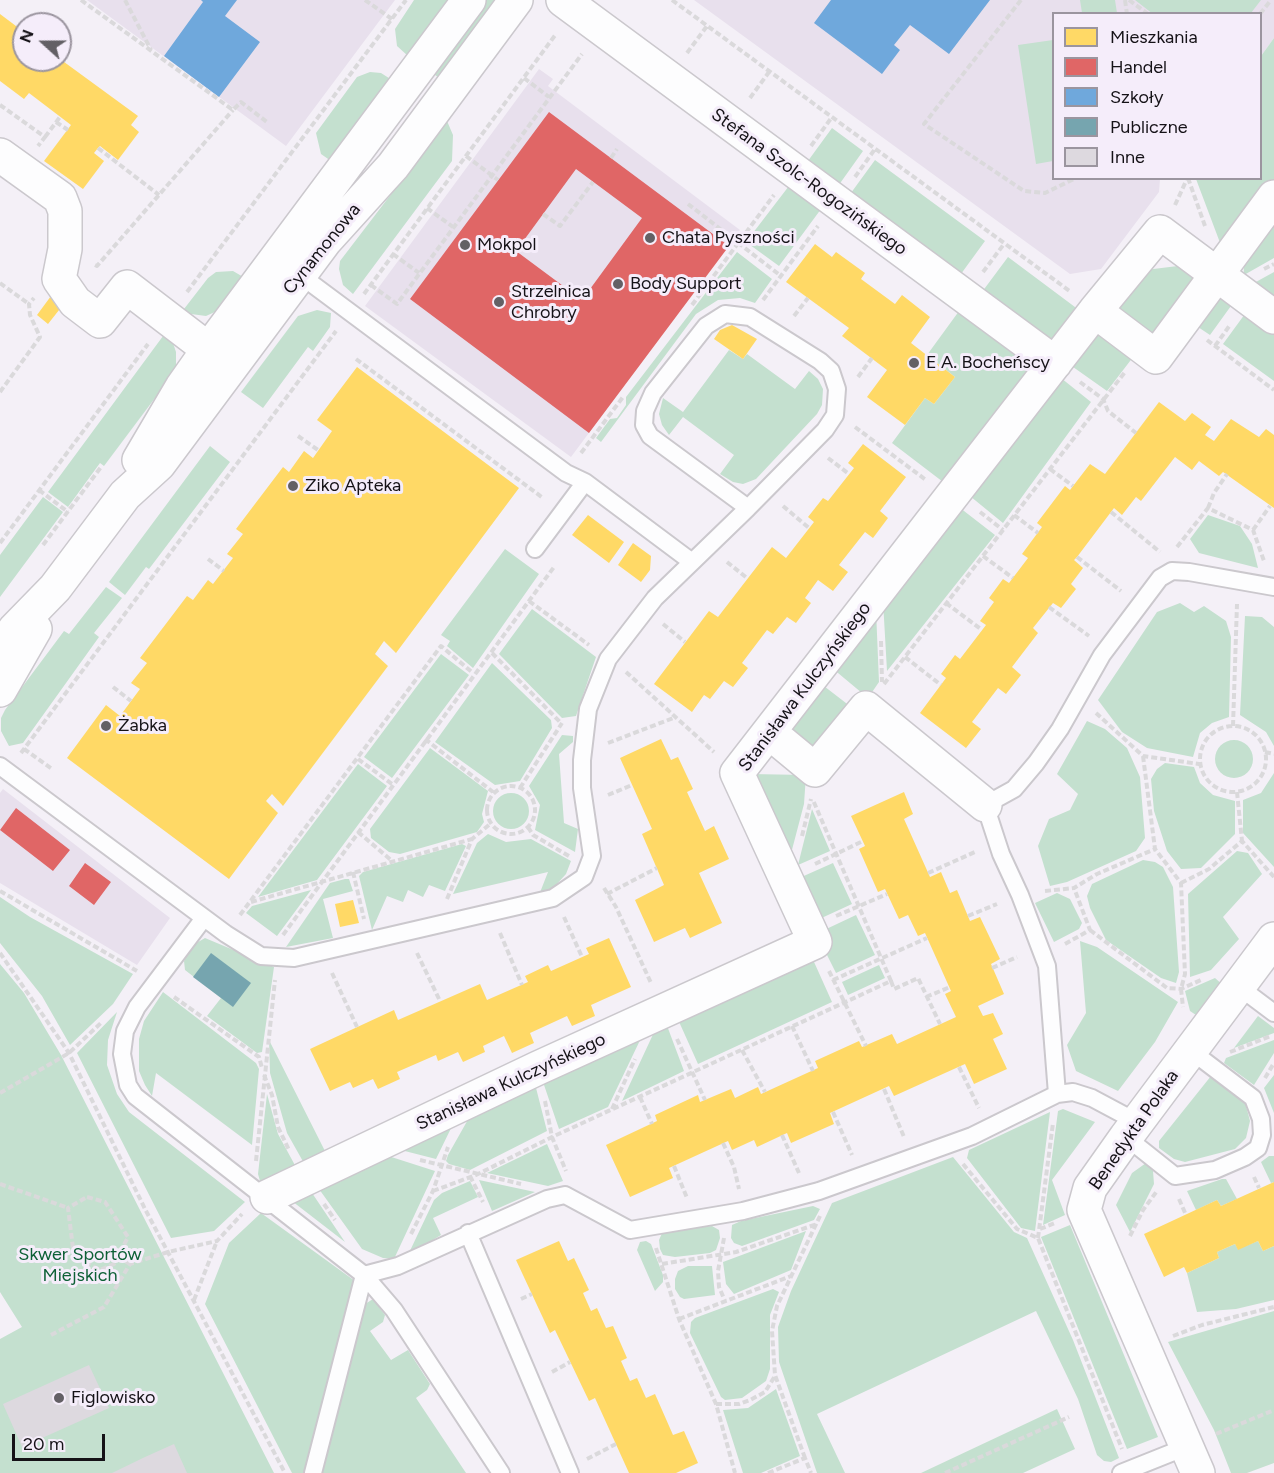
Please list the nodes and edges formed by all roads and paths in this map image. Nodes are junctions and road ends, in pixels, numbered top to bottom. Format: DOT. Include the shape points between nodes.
graph roads {
  1 [pos="81,0"];
  2 [pos="125,0"];
  3 [pos="365,0"];
  4 [pos="406,0"];
  5 [pos="469,0"];
  6 [pos="516,0"];
  7 [pos="672,0"];
  8 [pos="1021,0"];
  9 [pos="1127,0"];
  10 [pos="1271,0"];
  11 [pos="569,4"];
  12 [pos="1145,12"];
  13 [pos="1262,12"];
  14 [pos="392,19"];
  15 [pos="601,28"];
  16 [pos="152,52"];
  17 [pos="769,72"];
  18 [pos="524,78"];
  19 [pos="752,95"];
  20 [pos="549,97"];
  21 [pos="233,110"];
  22 [pos="60,117"];
  23 [pos="56,122"];
  24 [pos="267,122"];
  25 [pos="68,130"];
  26 [pos="45,137"];
  27 [pos="98,148"];
  28 [pos="617,149"];
  29 [pos="0,154"];
  30 [pos="466,156"];
  31 [pos="611,158"];
  32 [pos="492,176"];
  33 [pos="498,180"];
  34 [pos="1072,180"];
  35 [pos="593,182"];
  36 [pos="159,195"];
  37 [pos="1274,197"];
  38 [pos="688,204"];
  39 [pos="428,208"];
  40 [pos="543,214"];
  41 [pos="453,227"];
  42 [pos="65,249"];
  43 [pos="393,254"];
  44 [pos="289,267"];
  45 [pos="419,273"];
  46 [pos="1218,275"];
  47 [pos="781,276"];
  48 [pos="0,284"];
  49 [pos="371,285"];
  50 [pos="808,298"];
  51 [pos="1095,311"];
  52 [pos="350,312"];
  53 [pos="1274,316"];
  54 [pos="168,318"];
  55 [pos="1236,318"];
  56 [pos="1182,321"];
  57 [pos="789,322"];
  58 [pos="1215,346"];
  59 [pos="220,358"];
  60 [pos="872,358"];
  61 [pos="356,359"];
  62 [pos="1055,363"];
  63 [pos="852,384"];
  64 [pos="1274,390"];
  65 [pos="0,392"];
  66 [pos="846,420"];
  67 [pos="1136,433"];
  68 [pos="298,436"];
  69 [pos="318,450"];
  70 [pos="820,452"];
  71 [pos="101,467"];
  72 [pos="1050,469"];
  73 [pos="849,474"];
  74 [pos="1227,474"];
  75 [pos="585,482"];
  76 [pos="1073,486"];
  77 [pos="39,490"];
  78 [pos="951,498"];
  79 [pos="775,500"];
  80 [pos="547,501"];
  81 [pos="1270,506"];
  82 [pos="748,508"];
  83 [pos="1208,508"];
  84 [pos="68,512"];
  85 [pos="1111,512"];
  86 [pos="1014,515"];
  87 [pos="809,528"];
  88 [pos="1254,530"];
  89 [pos="1038,533"];
  90 [pos="0,543"];
  91 [pos="41,549"];
  92 [pos="535,549"];
  93 [pos="982,556"];
  94 [pos="1077,556"];
  95 [pos="720,557"];
  96 [pos="208,559"];
  97 [pos="692,562"];
  98 [pos="1171,566"];
  99 [pos="224,571"];
  100 [pos="1099,573"];
  101 [pos="747,578"];
  102 [pos="1013,578"];
  103 [pos="545,579"];
  104 [pos="1238,580"];
  105 [pos="1270,586"];
  106 [pos="56,588"];
  107 [pos="529,601"];
  108 [pos="946,603"];
  109 [pos="1049,607"];
  110 [pos="658,620"];
  111 [pos="1072,624"];
  112 [pos="982,630"];
  113 [pos="685,642"];
  114 [pos="0,649"];
  115 [pos="492,653"];
  116 [pos="905,657"];
  117 [pos="608,659"];
  118 [pos="473,673"];
  119 [pos="941,685"];
  120 [pos="113,687"];
  121 [pos="0,690"];
  122 [pos="1079,696"];
  123 [pos="131,701"];
  124 [pos="866,708"];
  125 [pos="676,717"];
  126 [pos="561,723"];
  127 [pos="1233,726"];
  128 [pos="585,729"];
  129 [pos="769,732"];
  130 [pos="425,739"];
  131 [pos="606,744"];
  132 [pos="24,749"];
  133 [pos="1265,752"];
  134 [pos="1274,754"];
  135 [pos="1143,756"];
  136 [pos="358,759"];
  137 [pos="1199,764"];
  138 [pos="4,769"];
  139 [pos="52,769"];
  140 [pos="815,770"];
  141 [pos="737,773"];
  142 [pos="392,784"];
  143 [pos="632,785"];
  144 [pos="520,788"];
  145 [pos="494,792"];
  146 [pos="1237,792"];
  147 [pos="598,799"];
  148 [pos="985,805"];
  149 [pos="490,824"];
  150 [pos="528,828"];
  151 [pos="358,832"];
  152 [pos="472,839"];
  153 [pos="863,841"];
  154 [pos="1242,842"];
  155 [pos="1155,849"];
  156 [pos="835,855"];
  157 [pos="957,860"];
  158 [pos="391,861"];
  159 [pos="657,868"];
  160 [pos="353,872"];
  161 [pos="594,873"];
  162 [pos="928,873"];
  163 [pos="1274,877"];
  164 [pos="1181,883"];
  165 [pos="321,884"];
  166 [pos="1074,888"];
  167 [pos="0,891"];
  168 [pos="1036,891"];
  169 [pos="607,894"];
  170 [pos="887,894"];
  171 [pos="250,902"];
  172 [pos="999,903"];
  173 [pos="857,907"];
  174 [pos="560,908"];
  175 [pos="968,916"];
  176 [pos="204,918"];
  177 [pos="444,924"];
  178 [pos="496,925"];
  179 [pos="1090,930"];
  180 [pos="226,934"];
  181 [pos="927,938"];
  182 [pos="1072,939"];
  183 [pos="1274,939"];
  184 [pos="369,940"];
  185 [pos="815,942"];
  186 [pos="413,945"];
  187 [pos="0,953"];
  188 [pos="1020,955"];
  189 [pos="582,957"];
  190 [pos="881,958"];
  191 [pos="277,959"];
  192 [pos="329,967"];
  193 [pos="992,968"];
  194 [pos="833,980"];
  195 [pos="132,981"];
  196 [pos="891,981"];
  197 [pos="156,984"];
  198 [pos="1239,984"];
  199 [pos="522,985"];
  200 [pos="950,987"];
  201 [pos="1180,989"];
  202 [pos="926,997"];
  203 [pos="440,1001"];
  204 [pos="844,1003"];
  205 [pos="664,1011"];
  206 [pos="1274,1013"];
  207 [pos="106,1018"];
  208 [pos="940,1024"];
  209 [pos="792,1026"];
  210 [pos="357,1028"];
  211 [pos="1274,1035"];
  212 [pos="866,1046"];
  213 [pos="1205,1046"];
  214 [pos="742,1050"];
  215 [pos="69,1053"];
  216 [pos="960,1067"];
  217 [pos="538,1068"];
  218 [pos="813,1071"];
  219 [pos="263,1072"];
  220 [pos="692,1073"];
  221 [pos="884,1089"];
  222 [pos="765,1092"];
  223 [pos="0,1093"];
  224 [pos="972,1093"];
  225 [pos="1057,1094"];
  226 [pos="639,1097"];
  227 [pos="705,1100"];
  228 [pos="466,1102"];
  229 [pos="833,1112"];
  230 [pos="895,1117"];
  231 [pos="652,1124"];
  232 [pos="1131,1129"];
  233 [pos="782,1135"];
  234 [pos="552,1137"];
  235 [pos="846,1140"];
  236 [pos="723,1143"];
  237 [pos="947,1145"];
  238 [pos="374,1147"];
  239 [pos="794,1161"];
  240 [pos="441,1166"];
  241 [pos="674,1166"];
  242 [pos="734,1167"];
  243 [pos="476,1175"];
  244 [pos="1175,1176"];
  245 [pos="306,1179"];
  246 [pos="0,1184"];
  247 [pos="832,1186"];
  248 [pos="685,1189"];
  249 [pos="433,1191"];
  250 [pos="260,1192"];
  251 [pos="565,1195"];
  252 [pos="68,1208"];
  253 [pos="728,1213"];
  254 [pos="337,1222"];
  255 [pos="817,1224"];
  256 [pos="648,1227"];
  257 [pos="468,1233"];
  258 [pos="1038,1238"];
  259 [pos="1129,1238"];
  260 [pos="217,1241"];
  261 [pos="168,1252"];
  262 [pos="720,1256"];
  263 [pos="118,1257"];
  264 [pos="130,1264"];
  265 [pos="662,1264"];
  266 [pos="398,1266"];
  267 [pos="364,1275"];
  268 [pos="791,1276"];
  269 [pos="193,1300"];
  270 [pos="725,1301"];
  271 [pos="1274,1307"];
  272 [pos="679,1319"];
  273 [pos="51,1335"];
  274 [pos="1169,1338"];
  275 [pos="775,1376"];
  276 [pos="716,1404"];
  277 [pos="1274,1410"];
  278 [pos="1069,1417"];
  279 [pos="1198,1452"];
  280 [pos="805,1458"];
  281 [pos="1126,1471"];
  282 [pos="285,1473"];
  283 [pos="313,1473"];
  284 [pos="501,1473"];
  285 [pos="570,1473"];
  286 [pos="735,1473"];
  287 [pos="768,1473"];
  288 [pos="811,1473"];
  289 [pos="945,1473"];
  1 -- 16 [label="path"];
  2 -- 16 [label="path"];
  3 -- 14 [label="path"];
  4 -- 14 [label="path"];
  5 -- 44 [label="street, Cynamonowa"];
  6 -- 44 [label="street, Cynamonowa" via="393,166 325,241"];
  7 -- 17 [label="path"];
  8 -- 34 [label="path" via="924,124 1024,191 1045,193"];
  9 -- 12 [label="path"];
  10 -- 13 [label="path"];
  11 -- 15 [label="street, Stefana Szolc-Rogozińskiego"];
  11 -- 18 [label="path"];
  14 -- 54 [label="path"];
  15 -- 20 [label="path"];
  15 -- 62 [label="street, Stefana Szolc-Rogozińskiego"];
  16 -- 21 [label="path"];
  17 -- 19 [label="path"];
  17 -- 51 [label="path"];
  18 -- 20 [label="path"];
  18 -- 30 [label="path"];
  20 -- 32 [label="path"];
  21 -- 24 [label="path" via="241,102"];
  21 -- 36 [label="path"];
  22 -- 23 [label="path"];
  23 -- 25 [label="path"];
  23 -- 26 [label="path"];
  27 -- 36 [label="path"];
  28 -- 31 [label="path"];
  29 -- 42 [label="street" via="60,198 65,211"];
  30 -- 32 [label="path"];
  30 -- 39 [label="path"];
  32 -- 33 [label="path"];
  32 -- 41 [label="path"];
  35 -- 40 [label="path" via="560,226"];
  36 -- 42 [label="path" via="97,266"];
  37 -- 46 [label="street"];
  38 -- 47 [label="path"];
  39 -- 41 [label="path"];
  39 -- 43 [label="path"];
  41 -- 45 [label="path"];
  42 -- 54 [label="street" via="59,279 75,302 100,321 127,287"];
  43 -- 45 [label="path"];
  43 -- 49 [label="path"];
  44 -- 52 [label="lane"];
  44 -- 59 [label="street, Cynamonowa"];
  45 -- 49 [label="path" via="397,304"];
  46 -- 51 [label="street, Stanisława Kulczyńskiego" via="1160,232"];
  46 -- 53 [label="street, Stanisława Kulczyńskiego"];
  46 -- 56 [label="street"];
  48 -- 65 [label="path" via="29,304 40,337"];
  49 -- 52 [label="path"];
  50 -- 57 [label="path"];
  51 -- 56 [label="street" via="1156,357"];
  51 -- 62 [label="street, Stanisława Kulczyńskiego"];
  52 -- 75 [label="lane" via="566,473"];
  52 -- 132 [label="path"];
  54 -- 59 [label="street"];
  54 -- 77 [label="path"];
  55 -- 58 [label="path"];
  56 -- 58 [label="path"];
  58 -- 64 [label="path"];
  59 -- 106 [label="street, Cynamonowa" via="182,387 142,452 125,495"];
  60 -- 63 [label="path"];
  61 -- 80 [label="path"];
  62 -- 78 [label="street, Stanisława Kulczyńskiego"];
  66 -- 78 [label="path"];
  67 -- 72 [label="path" via="1108,411 1103,399"];
  68 -- 69 [label="path"];
  70 -- 73 [label="path"];
  71 -- 84 [label="path"];
  72 -- 76 [label="path"];
  72 -- 86 [label="path"];
  74 -- 83 [label="path"];
  75 -- 92 [label="lane"];
  75 -- 97 [label="lane"];
  77 -- 84 [label="path"];
  77 -- 90 [label="path"];
  78 -- 129 [label="street, Stanisława Kulczyńskiego"];
  79 -- 87 [label="path"];
  81 -- 88 [label="path"];
  82 -- 82 [label="lane" via="825,430 835,415 837,389 831,371 820,361 750,317 724,314 706,326 653,393 644,425 650,436"];
  82 -- 97 [label="lane"];
  83 -- 88 [label="path"];
  83 -- 98 [label="path" via="1173,552"];
  84 -- 91 [label="path"];
  85 -- 98 [label="path"];
  86 -- 89 [label="path"];
  86 -- 93 [label="path"];
  88 -- 105 [label="path"];
  93 -- 102 [label="path"];
  93 -- 108 [label="path"];
  94 -- 100 [label="path"];
  95 -- 101 [label="path"];
  96 -- 99 [label="path"];
  97 -- 117 [label="lane" via="646,609"];
  98 -- 104 [label="lane"];
  98 -- 122 [label="lane" via="1102,655"];
  103 -- 107 [label="path"];
  104 -- 105 [label="lane"];
  104 -- 127 [label="path"];
  106 -- 114 [label="street, Cynamonowa"];
  106 -- 121 [label="street, Cynamonowa"];
  107 -- 115 [label="path"];
  107 -- 117 [label="path"];
  108 -- 112 [label="path"];
  108 -- 116 [label="path"];
  109 -- 111 [label="path"];
  110 -- 113 [label="path"];
  115 -- 118 [label="path"];
  115 -- 126 [label="path"];
  116 -- 119 [label="path"];
  116 -- 124 [label="path"];
  117 -- 125 [label="path"];
  117 -- 128 [label="lane" via="596,685"];
  118 -- 130 [label="path"];
  118 -- 136 [label="path" via="441,646"];
  120 -- 123 [label="path"];
  122 -- 135 [label="path"];
  122 -- 148 [label="lane" via="1060,729 1014,789"];
  124 -- 140 [label="street"];
  124 -- 148 [label="street"];
  125 -- 131 [label="path"];
  125 -- 141 [label="path"];
  126 -- 128 [label="path"];
  126 -- 144 [label="path"];
  127 -- 133 [label="path" via="1254,734"];
  127 -- 137 [label="path" via="1212,734 1204,743"];
  128 -- 161 [label="lane" via="582,769"];
  129 -- 140 [label="street"];
  129 -- 141 [label="street, Stanisława Kulczyńskiego"];
  130 -- 142 [label="path"];
  130 -- 145 [label="path"];
  132 -- 138 [label="path"];
  132 -- 139 [label="path"];
  133 -- 134 [label="path"];
  133 -- 146 [label="path" via="1266,763 1257,783"];
  135 -- 137 [label="path"];
  135 -- 155 [label="path"];
  136 -- 142 [label="path"];
  136 -- 171 [label="path"];
  137 -- 146 [label="path" via="1214,786"];
  138 -- 176 [label="lane"];
  140 -- 156 [label="path" via="814,804"];
  141 -- 185 [label="street, Stanisława Kulczyńskiego"];
  142 -- 151 [label="path"];
  143 -- 147 [label="path"];
  144 -- 145 [label="path" via="503,786"];
  144 -- 150 [label="path" via="533,799 534,819"];
  145 -- 149 [label="path" via="487,801"];
  146 -- 154 [label="path"];
  148 -- 225 [label="lane" via="1047,966"];
  149 -- 150 [label="path" via="510,835"];
  149 -- 152 [label="path"];
  150 -- 161 [label="path"];
  151 -- 158 [label="path"];
  151 -- 165 [label="path"];
  152 -- 158 [label="path"];
  152 -- 177 [label="path" via="444,905"];
  153 -- 156 [label="path"];
  154 -- 163 [label="path"];
  154 -- 164 [label="path" via="1209,869"];
  155 -- 164 [label="path"];
  155 -- 166 [label="path"];
  156 -- 173 [label="path"];
  157 -- 162 [label="path"];
  158 -- 160 [label="path"];
  159 -- 169 [label="path"];
  160 -- 165 [label="path"];
  160 -- 184 [label="path"];
  161 -- 169 [label="path"];
  161 -- 177 [label="lane" via="553,898"];
  164 -- 201 [label="path" via="1185,974"];
  165 -- 171 [label="path"];
  165 -- 191 [label="path" via="283,934"];
  166 -- 168 [label="path"];
  166 -- 179 [label="path"];
  167 -- 195 [label="path" via="139,972"];
  169 -- 205 [label="path"];
  170 -- 173 [label="path"];
  171 -- 180 [label="path"];
  172 -- 175 [label="path"];
  173 -- 190 [label="path"];
  174 -- 189 [label="path"];
  176 -- 180 [label="lane"];
  176 -- 197 [label="lane"];
  177 -- 184 [label="lane"];
  178 -- 199 [label="path"];
  179 -- 182 [label="path"];
  179 -- 201 [label="path" via="1167,988"];
  180 -- 191 [label="lane" via="261,956"];
  181 -- 190 [label="path"];
  183 -- 198 [label="street, Benedykta Polaka"];
  184 -- 191 [label="lane"];
  185 -- 194 [label="path"];
  185 -- 205 [label="street, Stanisława Kulczyńskiego"];
  186 -- 203 [label="path"];
  187 -- 215 [label="path"];
  188 -- 193 [label="path"];
  190 -- 194 [label="path"];
  190 -- 196 [label="path"];
  191 -- 219 [label="path"];
  192 -- 210 [label="path"];
  194 -- 204 [label="path"];
  196 -- 202 [label="path" via="894,989 918,978"];
  196 -- 204 [label="path"];
  197 -- 219 [label="path" via="260,1058"];
  197 -- 250 [label="lane" via="137,1007 125,1031 122,1054 128,1085 135,1096"];
  198 -- 201 [label="path" via="1224,970"];
  198 -- 206 [label="lane"];
  198 -- 213 [label="street, Benedykta Polaka"];
  200 -- 202 [label="path"];
  201 -- 213 [label="path" via="1184,1014"];
  202 -- 208 [label="path"];
  204 -- 209 [label="path"];
  204 -- 212 [label="path"];
  205 -- 217 [label="street, Stanisława Kulczyńskiego"];
  205 -- 220 [label="path"];
  207 -- 215 [label="path"];
  209 -- 214 [label="path"];
  209 -- 218 [label="path"];
  211 -- 213 [label="path"];
  213 -- 232 [label="street, Benedykta Polaka"];
  213 -- 244 [label="lane" via="1253,1098 1262,1135 1258,1148 1245,1157 1215,1170"];
  214 -- 220 [label="path"];
  214 -- 222 [label="path"];
  215 -- 223 [label="path"];
  215 -- 261 [label="path"];
  216 -- 224 [label="path"];
  217 -- 228 [label="street, Stanisława Kulczyńskiego"];
  217 -- 234 [label="path"];
  219 -- 245 [label="path" via="278,1127"];
  219 -- 250 [label="path"];
  220 -- 226 [label="path"];
  220 -- 227 [label="path"];
  221 -- 230 [label="path"];
  225 -- 232 [label="lane" via="1073,1092 1092,1098"];
  225 -- 237 [label="lane"];
  225 -- 258 [label="path"];
  226 -- 231 [label="path"];
  226 -- 234 [label="path"];
  228 -- 238 [label="street, Stanisława Kulczyńskiego"];
  228 -- 240 [label="path"];
  229 -- 235 [label="path"];
  232 -- 244 [label="lane"];
  232 -- 279 [label="street, Benedykta Polaka" via="1090,1188 1084,1210"];
  233 -- 239 [label="path"];
  234 -- 243 [label="path"];
  234 -- 251 [label="path" via="569,1182"];
  236 -- 242 [label="path"];
  237 -- 247 [label="lane"];
  237 -- 258 [label="path" via="1017,1229"];
  238 -- 240 [label="path"];
  238 -- 245 [label="street, Stanisława Kulczyńskiego"];
  240 -- 243 [label="path"];
  240 -- 249 [label="path"];
  241 -- 248 [label="path"];
  243 -- 249 [label="path"];
  243 -- 251 [label="path"];
  244 -- 259 [label="path" via="1161,1185"];
  245 -- 250 [label="street, Stanisława Kulczyńskiego"];
  245 -- 254 [label="path"];
  246 -- 252 [label="path"];
  247 -- 253 [label="lane"];
  247 -- 255 [label="path"];
  249 -- 266 [label="path"];
  250 -- 260 [label="path"];
  250 -- 267 [label="lane"];
  251 -- 256 [label="lane" via="630,1230"];
  251 -- 257 [label="lane"];
  252 -- 263 [label="path" via="74,1256 100,1270 114,1264"];
  252 -- 263 [label="path" via="87,1197 105,1202 129,1237"];
  253 -- 256 [label="lane"];
  253 -- 262 [label="path"];
  255 -- 262 [label="path"];
  255 -- 268 [label="path"];
  256 -- 265 [label="path"];
  257 -- 266 [label="lane"];
  257 -- 285 [label="lane"];
  258 -- 281 [label="path"];
  260 -- 261 [label="path"];
  260 -- 269 [label="path"];
  261 -- 264 [label="path"];
  261 -- 269 [label="path"];
  262 -- 265 [label="path"];
  262 -- 270 [label="path" via="720,1287"];
  263 -- 264 [label="path"];
  264 -- 273 [label="path" via="104,1307"];
  265 -- 272 [label="path"];
  266 -- 267 [label="lane"];
  267 -- 283 [label="lane"];
  267 -- 284 [label="lane" via="394,1310"];
  268 -- 270 [label="path"];
  268 -- 275 [label="path" via="777,1306 772,1331"];
  269 -- 282 [label="path"];
  270 -- 272 [label="path"];
  271 -- 274 [label="path" via="1202,1325"];
  272 -- 276 [label="path"];
  275 -- 276 [label="path" via="765,1392 750,1400"];
  275 -- 280 [label="path"];
  276 -- 286 [label="path"];
  277 -- 279 [label="path"];
  278 -- 289 [label="path"];
  279 -- 281 [label="lane"];
  280 -- 287 [label="path"];
  280 -- 288 [label="path"];
}
